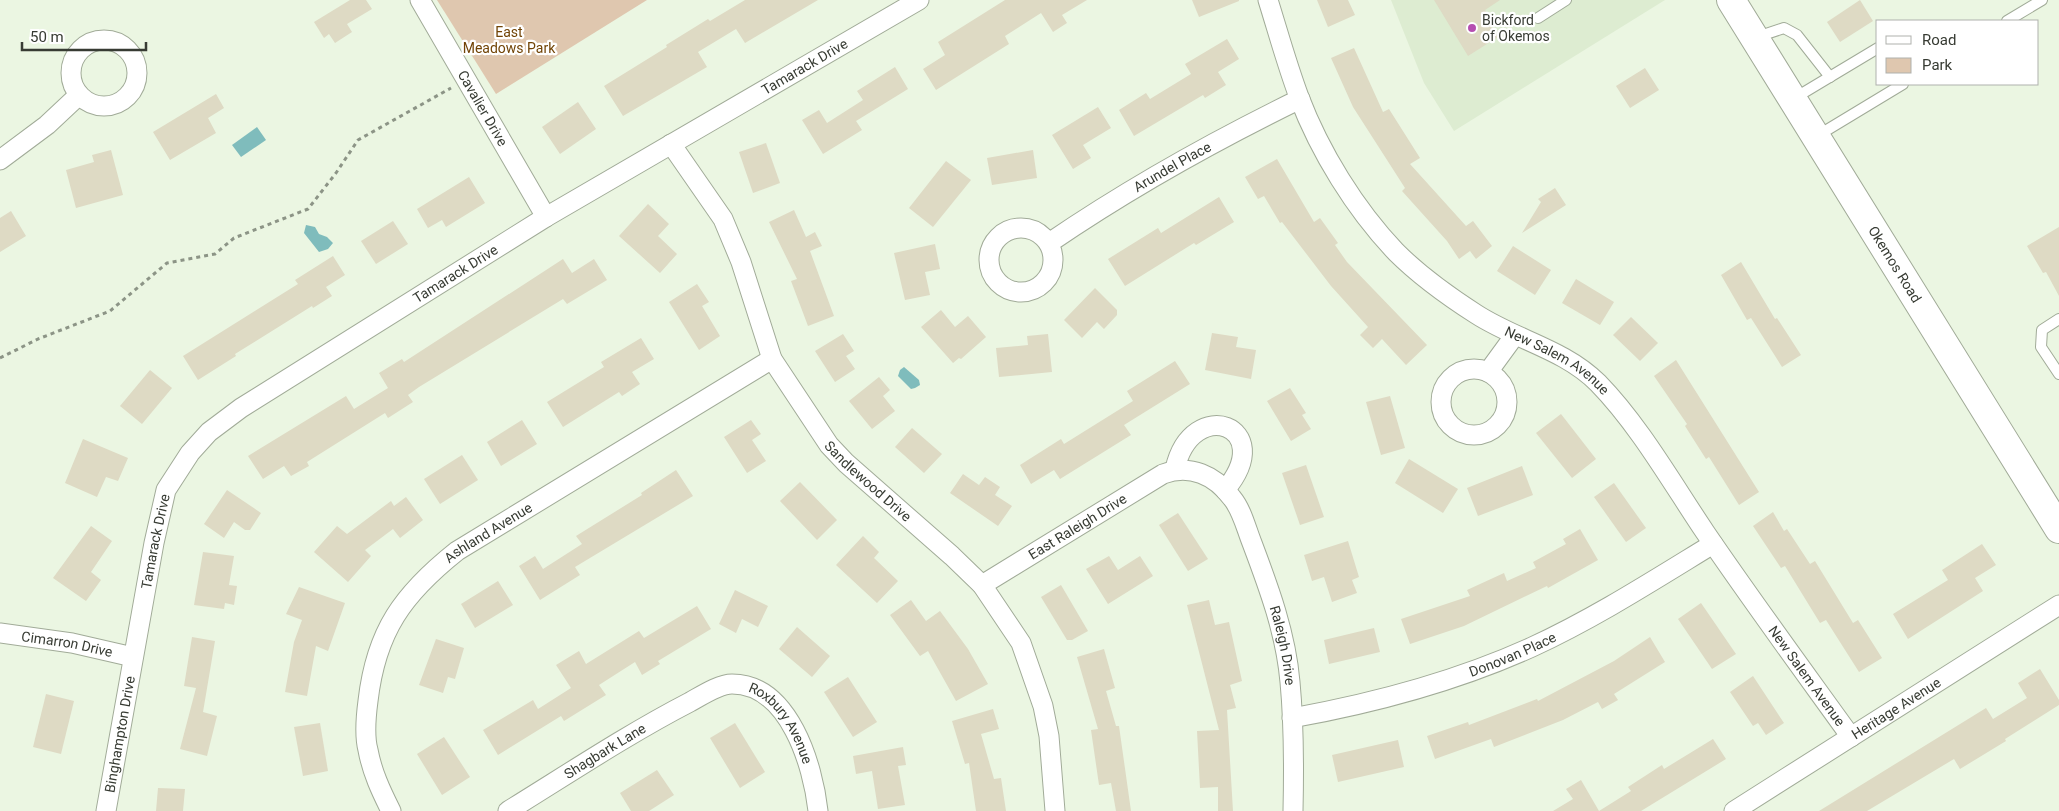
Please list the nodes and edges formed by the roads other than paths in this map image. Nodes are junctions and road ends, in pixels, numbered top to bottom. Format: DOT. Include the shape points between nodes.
graph roads {
  1 [pos="420,0"];
  2 [pos="919,0"];
  3 [pos="1268,0"];
  4 [pos="1566,0"];
  5 [pos="1731,0"];
  6 [pos="2042,0"];
  7 [pos="1538,18"];
  8 [pos="2009,20"];
  9 [pos="1755,38"];
  10 [pos="1876,49"];
  11 [pos="1830,76"];
  12 [pos="1901,85"];
  13 [pos="79,95"];
  14 [pos="1300,99"];
  15 [pos="1792,99"];
  16 [pos="1816,136"];
  17 [pos="671,144"];
  18 [pos="0,160"];
  19 [pos="546,217"];
  20 [pos="1049,243"];
  21 [pos="2059,319"];
  22 [pos="1515,335"];
  23 [pos="772,359"];
  24 [pos="1488,372"];
  25 [pos="2059,374"];
  26 [pos="1175,469"];
  27 [pos="1226,490"];
  28 [pos="2059,529"];
  29 [pos="1713,544"];
  30 [pos="982,585"];
  31 [pos="2059,605"];
  32 [pos="0,633"];
  33 [pos="133,657"];
  34 [pos="704,694"];
  35 [pos="1292,718"];
  36 [pos="1851,737"];
  37 [pos="106,811"];
  38 [pos="391,811"];
  39 [pos="508,811"];
  40 [pos="818,811"];
  41 [pos="1055,811"];
  42 [pos="1293,811"];
  43 [pos="1734,811"];
  1 -- 19 [label="street, Cavalier Drive"];
  2 -- 17 [label="street, Tamarack Drive"];
  3 -- 14 [label="street, New Salem Avenue"];
  4 -- 7 [label="lane"];
  5 -- 9 [label="main road, Okemos Road"];
  6 -- 8 [label="lane"];
  9 -- 11 [label="lane" via="1784,28 1797,36"];
  9 -- 15 [label="main road, Okemos Road"];
  10 -- 11 [label="lane"];
  11 -- 15 [label="lane"];
  12 -- 16 [label="lane"];
  13 -- 18 [label="street" via="47,125"];
  14 -- 20 [label="street, Arundel Place" via="1242,128 1087,217"];
  14 -- 22 [label="street, New Salem Avenue" via="1320,142 1360,208 1397,253 1455,301"];
  15 -- 16 [label="main road, Okemos Road"];
  16 -- 28 [label="main road, Okemos Road"];
  17 -- 19 [label="street, Tamarack Drive"];
  17 -- 23 [label="street, Sandlewood Drive" via="723,219 744,270"];
  19 -- 33 [label="street, Tamarack Drive" via="241,408 190,452 166,490"];
  21 -- 25 [label="lane" via="2042,330 2041,347"];
  22 -- 24 [label="street"];
  22 -- 29 [label="street, New Salem Avenue" via="1564,357 1598,383 1635,429"];
  23 -- 30 [label="street, Sandlewood Drive" via="829,445"];
  23 -- 38 [label="street, Ashland Avenue" via="457,551 426,575 408,597 382,640 370,678 366,710 367,748 375,778"];
  26 -- 27 [label="street, Raleigh Drive" via="1205,474"];
  26 -- 27 [label="street" via="1186,443 1200,429 1217,425 1231,430 1240,439 1244,456"];
  26 -- 30 [label="street, East Raleigh Drive"];
  27 -- 35 [label="street, Raleigh Drive" via="1242,516 1267,582 1285,643"];
  29 -- 35 [label="street, Donovan Place" via="1590,618 1532,647 1452,679 1373,702"];
  29 -- 36 [label="street, New Salem Avenue"];
  30 -- 41 [label="street, Sandlewood Drive" via="1021,643 1038,690 1050,736"];
  31 -- 36 [label="street, Heritage Avenue"];
  32 -- 33 [label="street, Cimarron Drive" via="72,643"];
  33 -- 37 [label="street, Binghampton Drive"];
  34 -- 39 [label="street, Shagbark Lane"];
  34 -- 40 [label="street, Roxbury Avenue" via="730,684 752,686 782,712 802,744 813,775"];
  35 -- 42 [label="street, Raleigh Drive"];
  36 -- 43 [label="street, Heritage Avenue"];
}
